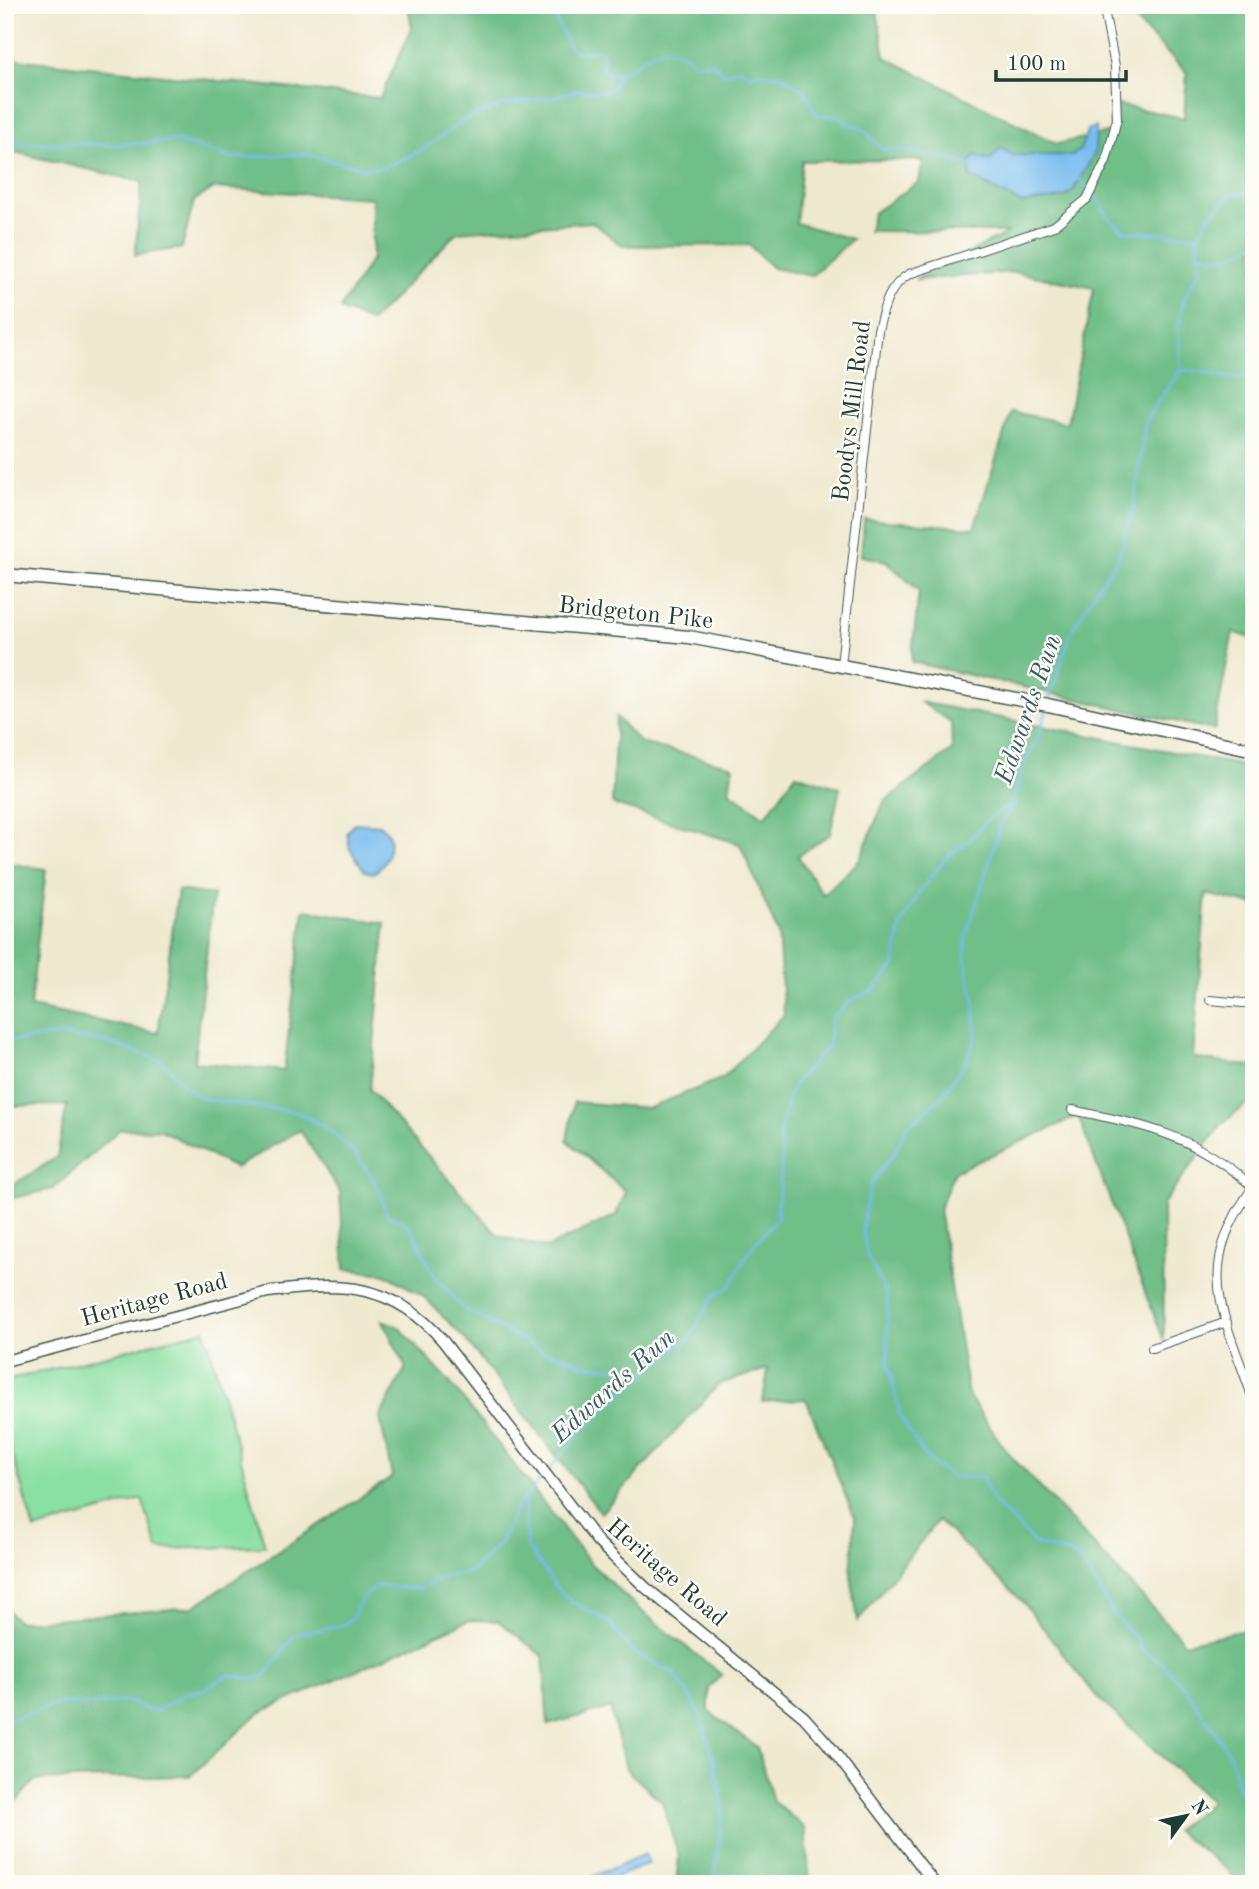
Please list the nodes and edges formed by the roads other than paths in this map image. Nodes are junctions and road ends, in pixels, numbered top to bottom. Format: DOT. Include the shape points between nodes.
graph roads {
  1 [pos="7,5"];
  2 [pos="1103,5"];
  3 [pos="5,13"];
  4 [pos="5,575"];
  5 [pos="841,665"];
  6 [pos="1254,750"];
  7 [pos="1210,1000"];
  8 [pos="1254,1004"];
  9 [pos="1072,1110"];
  10 [pos="1253,1186"];
  11 [pos="1227,1322"];
  12 [pos="1152,1348"];
  13 [pos="5,1361"];
  14 [pos="1254,1402"];
  15 [pos="935,1884"];
  1 -- 3 [label="street"];
  2 -- 5 [label="street, Boodys Mill Road" via="1115,65 1117,119 1107,161 1087,199 1054,226 909,274 888,296 878,330"];
  4 -- 5 [label="main road, Bridgeton Pike" via="689,637"];
  5 -- 6 [label="main road, Bridgeton Pike"];
  7 -- 8 [label="street"];
  9 -- 10 [label="street" via="1170,1133 1212,1154"];
  10 -- 11 [label="street" via="1229,1222 1217,1265"];
  11 -- 12 [label="street"];
  11 -- 14 [label="street"];
  13 -- 15 [label="street, Heritage Road" via="257,1294 307,1287 367,1290 397,1301 432,1328 623,1567 811,1724"];
}
